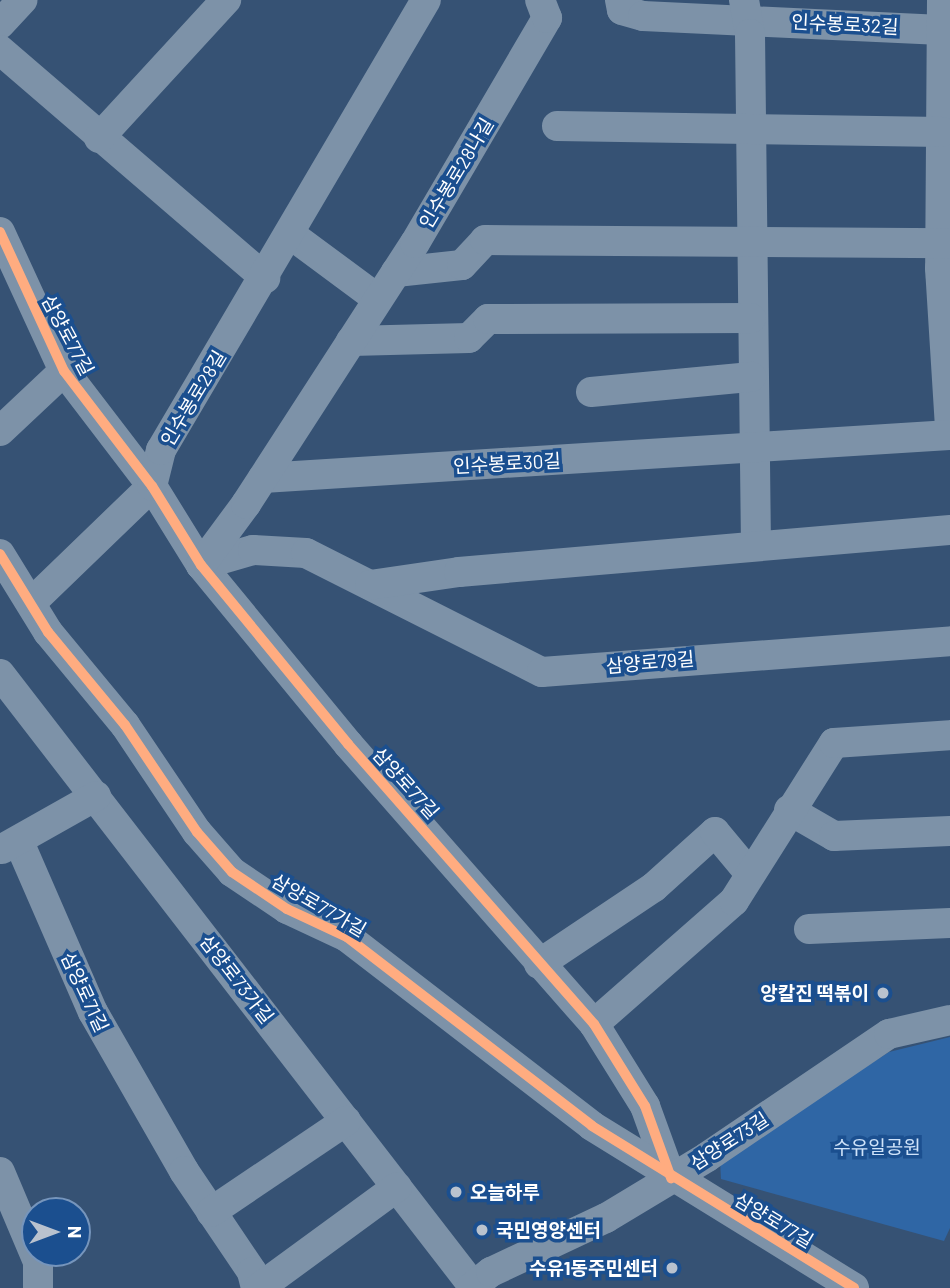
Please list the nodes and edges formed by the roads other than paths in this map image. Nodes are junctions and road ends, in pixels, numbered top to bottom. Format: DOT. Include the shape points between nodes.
graph roads {
  1 [pos="22,0"];
  2 [pos="226,0"];
  3 [pos="426,0"];
  4 [pos="540,0"];
  5 [pos="620,0"];
  6 [pos="942,0"];
  7 [pos="746,9"];
  8 [pos="0,24"];
  9 [pos="942,30"];
  10 [pos="0,50"];
  11 [pos="556,126"];
  12 [pos="750,131"];
  13 [pos="942,132"];
  14 [pos="99,138"];
  15 [pos="0,232"];
  16 [pos="290,234"];
  17 [pos="751,240"];
  18 [pos="945,244"];
  19 [pos="396,272"];
  20 [pos="265,278"];
  21 [pos="378,299"];
  22 [pos="751,318"];
  23 [pos="351,341"];
  24 [pos="64,372"];
  25 [pos="751,377"];
  26 [pos="591,391"];
  27 [pos="949,391"];
  28 [pos="950,425"];
  29 [pos="0,431"];
  30 [pos="950,435"];
  31 [pos="752,449"];
  32 [pos="263,478"];
  33 [pos="152,486"];
  34 [pos="950,530"];
  35 [pos="756,545"];
  36 [pos="0,554"];
  37 [pos="201,565"];
  38 [pos="370,585"];
  39 [pos="31,603"];
  40 [pos="950,641"];
  41 [pos="0,674"];
  42 [pos="950,735"];
  43 [pos="96,796"];
  44 [pos="789,810"];
  45 [pos="950,831"];
  46 [pos="9,846"];
  47 [pos="750,873"];
  48 [pos="950,923"];
  49 [pos="809,929"];
  50 [pos="539,964"];
  51 [pos="950,1020"];
  52 [pos="594,1024"];
  53 [pos="346,1121"];
  54 [pos="0,1172"];
  55 [pos="671,1178"];
  56 [pos="397,1187"];
  57 [pos="211,1212"];
  58 [pos="472,1287"];
  59 [pos="38,1288"];
  60 [pos="257,1288"];
  61 [pos="853,1288"];
  1 -- 8 [label="street"];
  2 -- 14 [label="street"];
  3 -- 16 [label="street, 인수봉로28길"];
  4 -- 19 [label="street, 인수봉로28나길" via="547,18"];
  5 -- 7 [label="street, 인수봉로32길" via="622,9 643,16"];
  6 -- 9 [label="street"];
  7 -- 9 [label="street, 인수봉로32길"];
  7 -- 12 [label="street"];
  9 -- 13 [label="street"];
  10 -- 14 [label="street"];
  11 -- 12 [label="street"];
  12 -- 13 [label="street"];
  12 -- 17 [label="street"];
  13 -- 18 [label="street"];
  14 -- 20 [label="street"];
  15 -- 24 [label="street, 삼양로77길"];
  16 -- 20 [label="street, 인수봉로28길"];
  16 -- 21 [label="street"];
  17 -- 18 [label="street"];
  17 -- 19 [label="street" via="485,240 462,265"];
  17 -- 22 [label="street"];
  18 -- 27 [label="street"];
  19 -- 21 [label="street, 인수봉로28나길"];
  20 -- 33 [label="street, 인수봉로28길" via="161,450"];
  21 -- 23 [label="street, 인수봉로28나길"];
  22 -- 23 [label="street" via="488,320 469,338"];
  22 -- 25 [label="street"];
  23 -- 32 [label="street, 인수봉로28나길"];
  24 -- 29 [label="street"];
  24 -- 33 [label="street, 삼양로77길"];
  25 -- 26 [label="street"];
  25 -- 31 [label="street"];
  27 -- 28 [label="street"];
  30 -- 31 [label="street, 인수봉로30길"];
  31 -- 32 [label="street, 인수봉로30길"];
  31 -- 35 [label="street"];
  32 -- 37 [label="street, 인수봉로28나길"];
  33 -- 37 [label="street, 삼양로77길"];
  33 -- 39 [label="street"];
  34 -- 35 [label="street"];
  35 -- 38 [label="street" via="459,572"];
  36 -- 39 [label="street, 삼양로77가길"];
  37 -- 38 [label="street, 삼양로79길" via="253,550 306,553"];
  37 -- 50 [label="street, 삼양로77길" via="348,744"];
  38 -- 40 [label="street, 삼양로79길" via="542,673"];
  39 -- 55 [label="street, 삼양로77가길" via="48,632 125,725 197,832 232,872 287,909 346,937 592,1126"];
  41 -- 43 [label="street, 삼양로73가길"];
  42 -- 44 [label="street" via="834,743"];
  43 -- 46 [label="street, 삼양로71길"];
  43 -- 53 [label="street, 삼양로73가길"];
  44 -- 45 [label="street" via="834,835"];
  44 -- 47 [label="street"];
  46 -- 57 [label="street, 삼양로71길" via="132,1086"];
  47 -- 50 [label="street" via="715,832 654,887"];
  47 -- 52 [label="street" via="734,901"];
  48 -- 49 [label="street"];
  50 -- 52 [label="street, 삼양로77길"];
  51 -- 55 [label="street, 삼양로73길" via="889,1034"];
  52 -- 55 [label="street, 삼양로77길" via="645,1106"];
  53 -- 56 [label="street, 삼양로73가길"];
  53 -- 57 [label="street"];
  54 -- 59 [label="street" via="38,1262"];
  55 -- 58 [label="street, 삼양로73길" via="606,1217 491,1272"];
  55 -- 61 [label="street, 삼양로77길"];
  56 -- 58 [label="street, 삼양로73가길"];
  56 -- 60 [label="street, 삼양로71길"];
  57 -- 60 [label="street, 삼양로71길" via="252,1272"];
}
